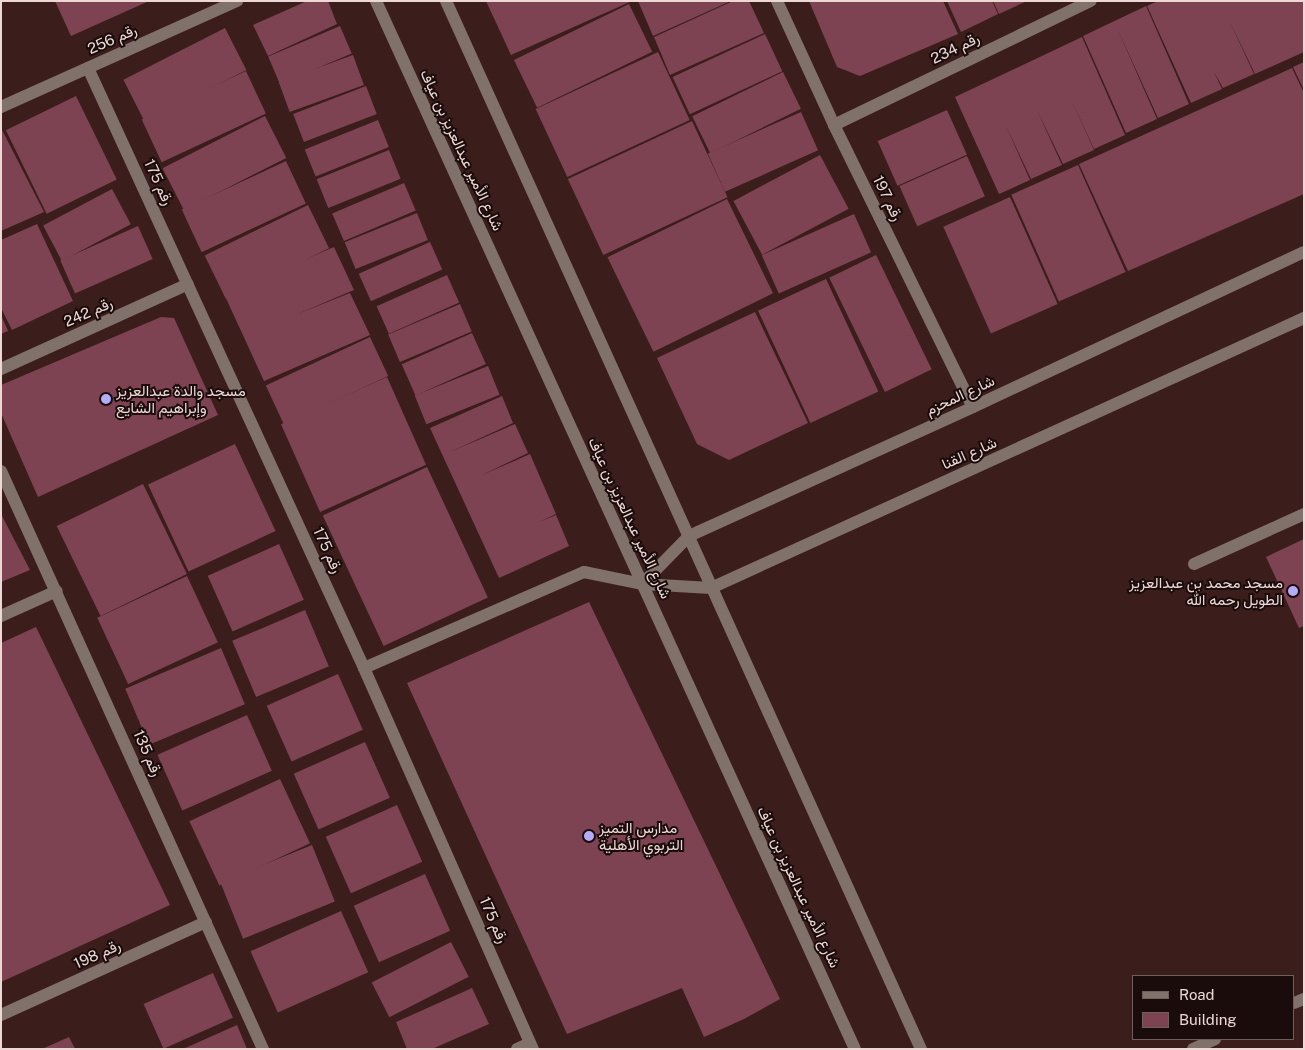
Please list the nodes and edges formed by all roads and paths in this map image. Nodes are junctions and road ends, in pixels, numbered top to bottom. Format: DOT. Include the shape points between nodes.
graph roads {
  1 [pos="236,1"];
  2 [pos="376,1"];
  3 [pos="446,1"];
  4 [pos="777,1"];
  5 [pos="1091,1"];
  6 [pos="88,68"];
  7 [pos="1,108"];
  8 [pos="834,125"];
  9 [pos="1304,252"];
  10 [pos="188,284"];
  11 [pos="1304,318"];
  12 [pos="1,369"];
  13 [pos="974,407"];
  14 [pos="1,471"];
  15 [pos="1304,514"];
  16 [pos="689,536"];
  17 [pos="1194,564"];
  18 [pos="642,584"];
  19 [pos="711,588"];
  20 [pos="57,591"];
  21 [pos="1,616"];
  22 [pos="364,668"];
  23 [pos="206,922"];
  24 [pos="1,1015"];
  25 [pos="1213,1040"];
  26 [pos="532,1046"];
  27 [pos="263,1049"];
  28 [pos="517,1049"];
  29 [pos="855,1049"];
  30 [pos="921,1049"];
  31 [pos="1193,1049"];
  1 -- 6 [label="street, رقم 256"];
  2 -- 18 [label="street, شارع الأمير عبدالعزيز بن عياف"];
  3 -- 16 [label="street"];
  4 -- 8 [label="street, رقم 197"];
  5 -- 8 [label="street, رقم 234"];
  6 -- 7 [label="street, رقم 256"];
  6 -- 10 [label="street, رقم 175"];
  8 -- 13 [label="street, رقم 197"];
  9 -- 13 [label="street, شارع المحزم"];
  10 -- 12 [label="street, رقم 242"];
  10 -- 22 [label="street, رقم 175"];
  11 -- 19 [label="street, شارع القنا"];
  13 -- 16 [label="street, شارع المحزم"];
  14 -- 20 [label="street, رقم 135"];
  15 -- 17 [label="street"];
  16 -- 18 [label="street, شارع المحزم"];
  16 -- 19 [label="street"];
  18 -- 19 [label="street, شارع القنا"];
  18 -- 22 [label="street, شارع القنا" via="584,572"];
  18 -- 29 [label="street, شارع الأمير عبدالعزيز بن عياف"];
  19 -- 30 [label="street"];
  20 -- 21 [label="street"];
  20 -- 23 [label="street, رقم 135"];
  22 -- 26 [label="street, رقم 175"];
  23 -- 24 [label="street, رقم 198"];
  23 -- 27 [label="street, رقم 135"];
  25 -- 31 [label="street"];
  26 -- 28 [label="street"];
}
